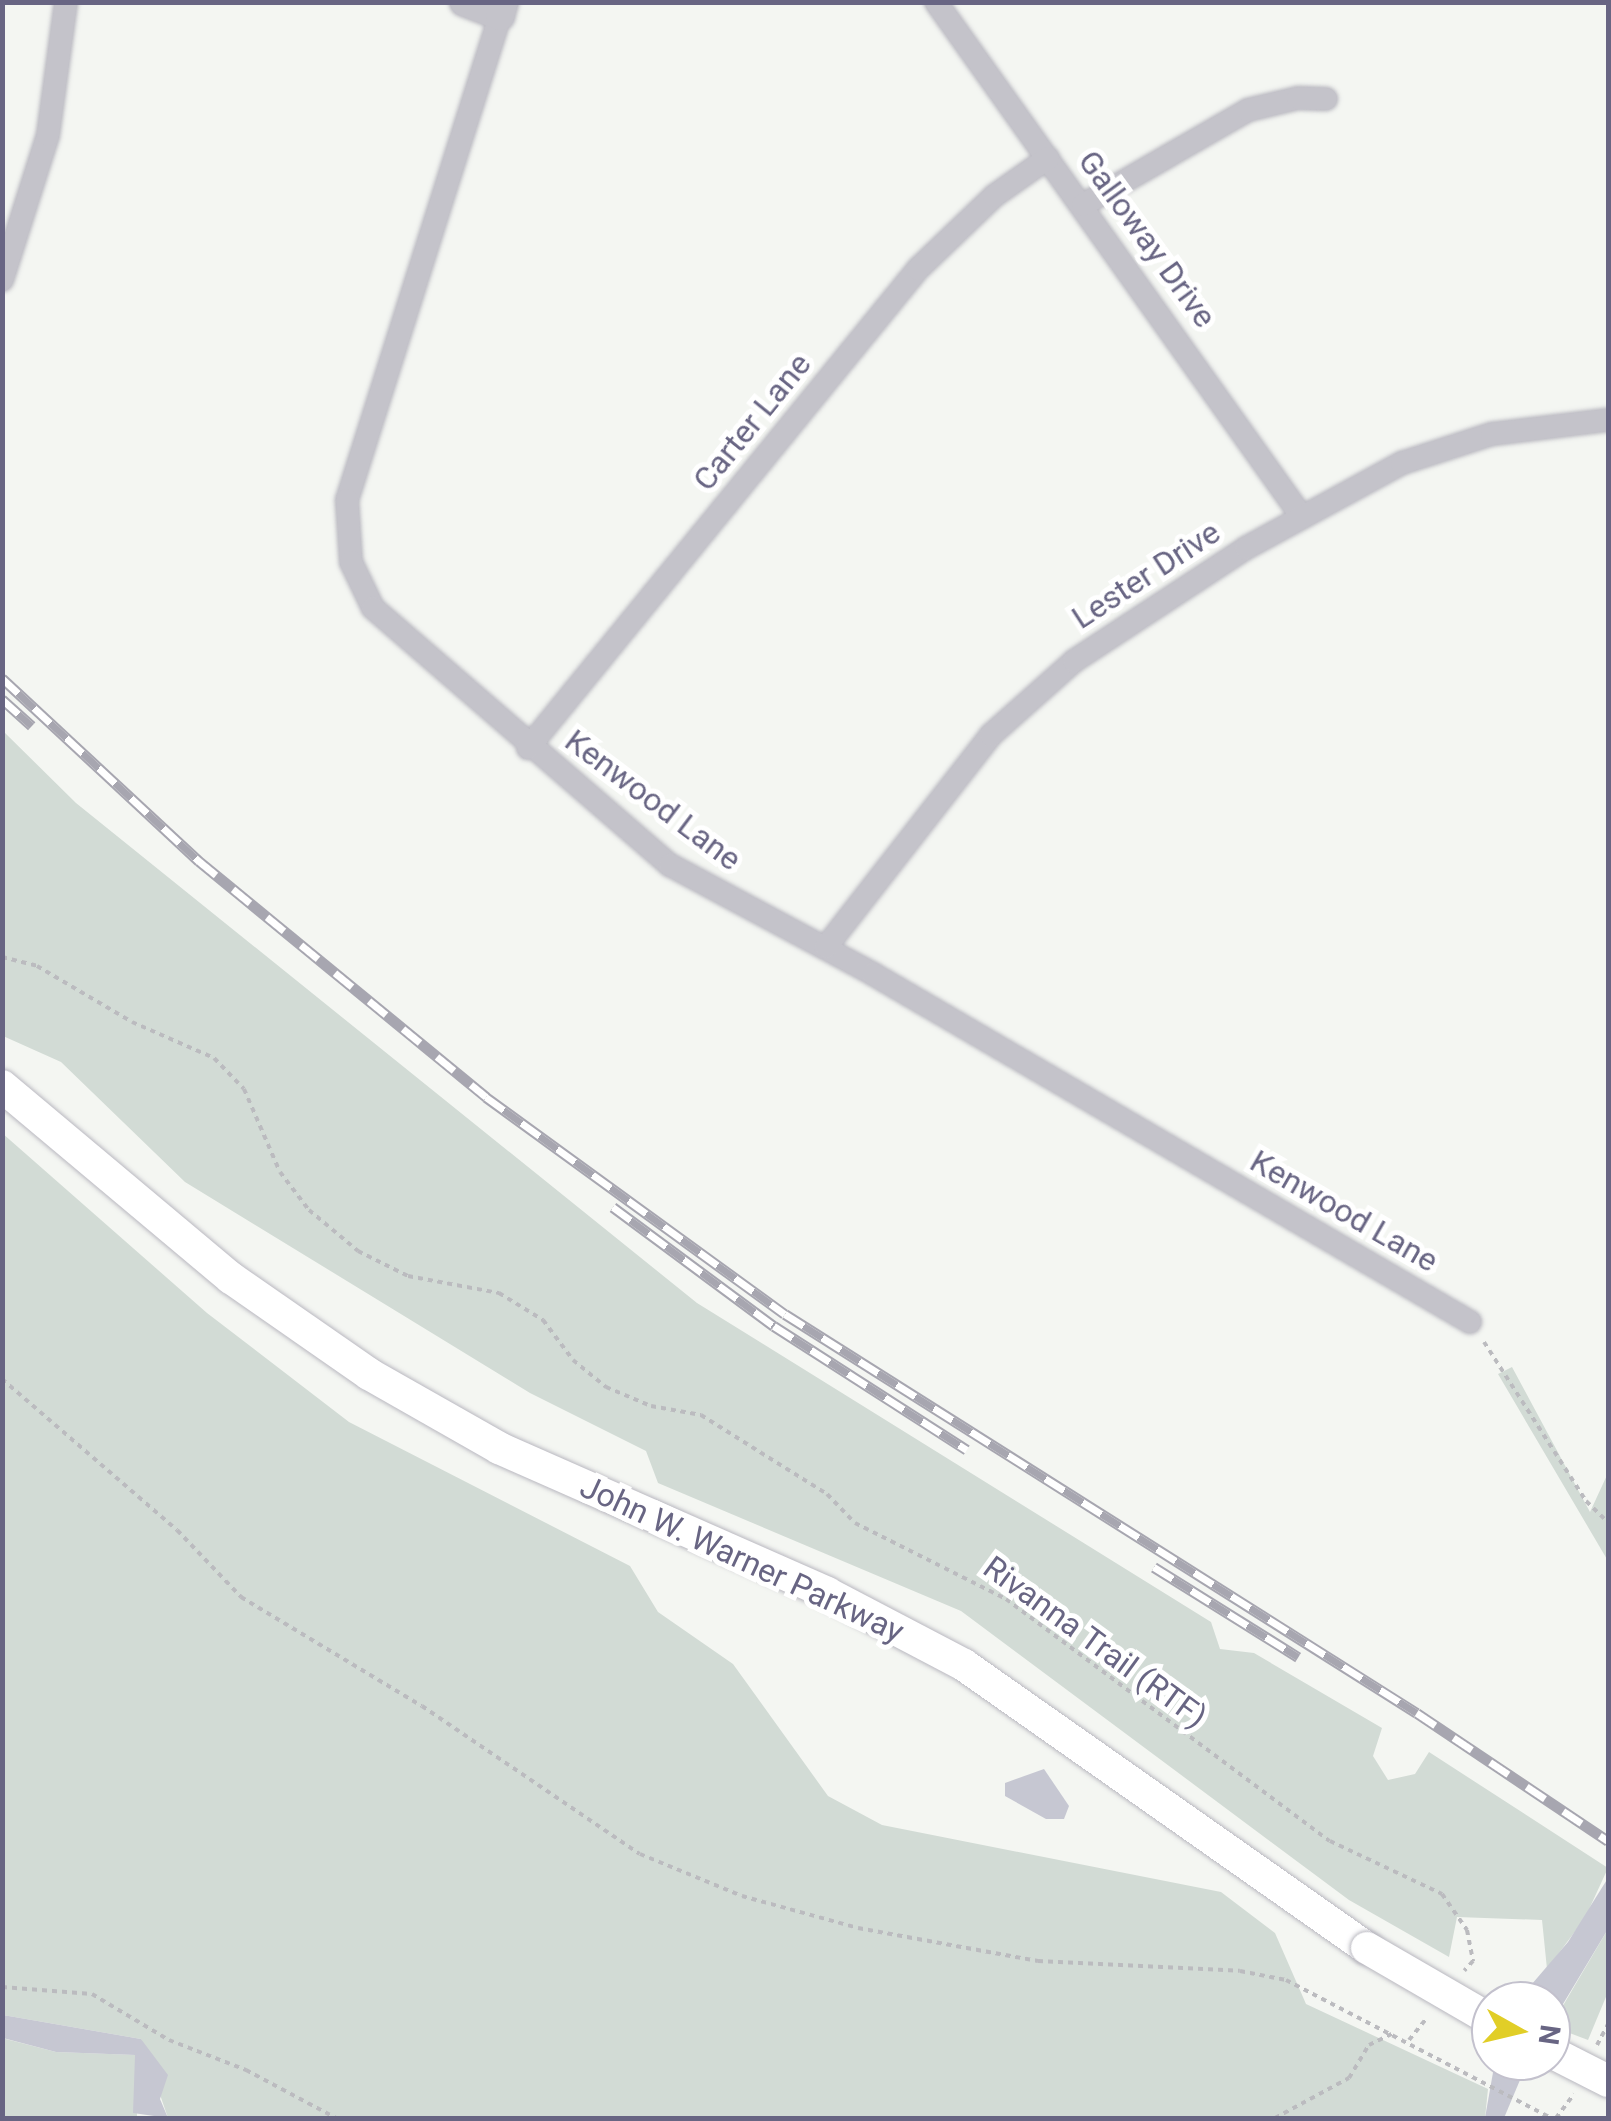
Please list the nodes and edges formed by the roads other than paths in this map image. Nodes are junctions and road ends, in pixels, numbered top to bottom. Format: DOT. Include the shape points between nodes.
graph roads {
  1 [pos="66,2"];
  2 [pos="464,2"];
  3 [pos="945,6"];
  4 [pos="502,9"];
  5 [pos="1326,99"];
  6 [pos="1048,158"];
  7 [pos="1083,205"];
  8 [pos="2,280"];
  9 [pos="1608,420"];
  10 [pos="1302,517"];
  11 [pos="528,748"];
  12 [pos="826,948"];
  13 [pos="2,1086"];
  14 [pos="1470,1322"];
  15 [pos="1471,2008"];
  16 [pos="1571,2062"];
  17 [pos="1608,2081"];
  1 -- 8 [label="street" via="48,135"];
  2 -- 4 [label="street"];
  3 -- 6 [label="street, Galloway Drive"];
  4 -- 11 [label="street, Kenwood Lane" via="348,500 346,528 351,562 373,608"];
  5 -- 7 [label="street" via="1275,101 1248,110"];
  6 -- 7 [label="street, Galloway Drive"];
  6 -- 11 [label="street, Carter Lane" via="970,216 918,268"];
  7 -- 10 [label="street, Galloway Drive"];
  9 -- 10 [label="street, Lester Drive" via="1492,434 1442,448"];
  10 -- 12 [label="street, Lester Drive" via="1090,650 1031,696 956,778"];
  11 -- 12 [label="street, Kenwood Lane" via="670,865"];
  12 -- 14 [label="street, Kenwood Lane"];
  13 -- 15 [label="main road, John W. Warner Parkway, bridge" via="231,1278 369,1374 499,1448 828,1593 964,1665 1367,1948"];
  16 -- 17 [label="main road, bridge"];
}
